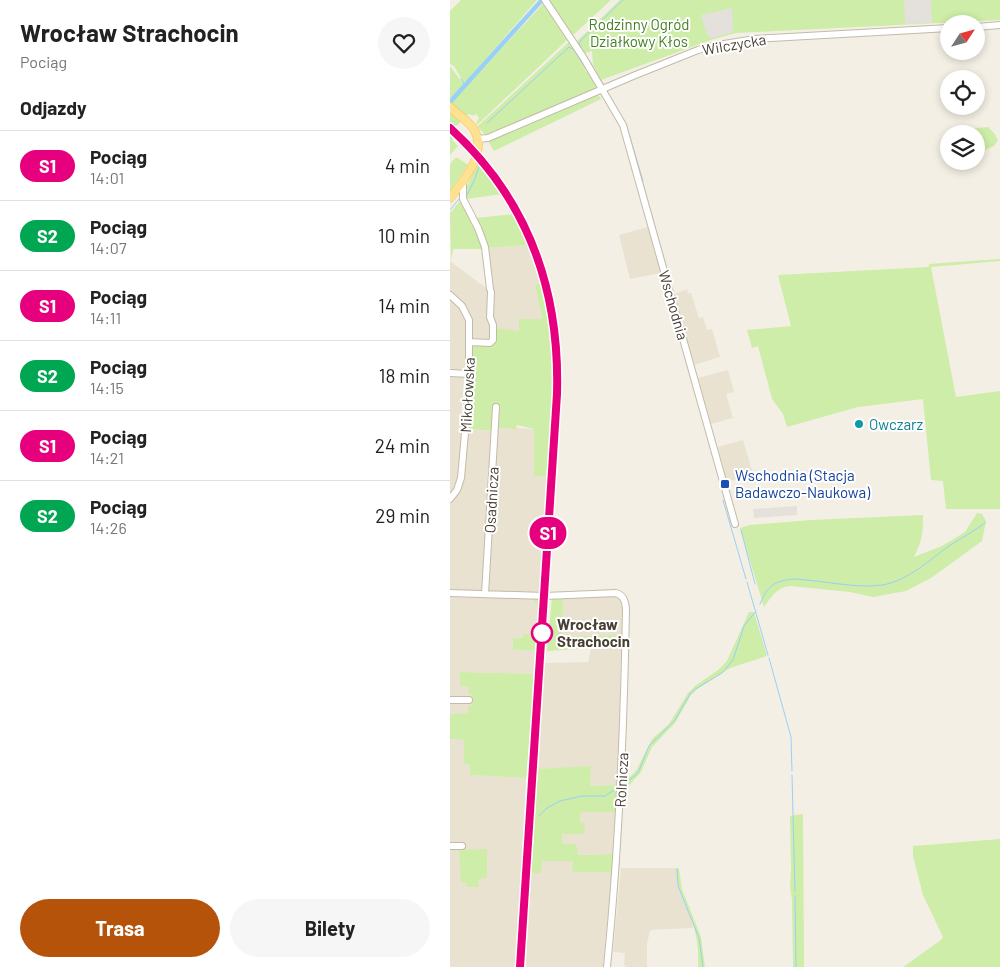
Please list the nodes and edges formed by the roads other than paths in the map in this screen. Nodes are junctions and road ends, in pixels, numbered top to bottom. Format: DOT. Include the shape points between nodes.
graph roads {
  1 [pos="545,1"];
  2 [pos="1000,25"];
  3 [pos="985,26"];
  4 [pos="940,28"];
  5 [pos="602,90"];
  6 [pos="450,107"];
  7 [pos="477,139"];
  8 [pos="461,183"];
  9 [pos="450,198"];
  10 [pos="450,295"];
  11 [pos="469,342"];
  12 [pos="450,374"];
  13 [pos="469,374"];
  14 [pos="496,407"];
  15 [pos="450,499"];
  16 [pos="735,524"];
  17 [pos="450,593"];
  18 [pos="485,594"];
  19 [pos="450,700"];
  20 [pos="469,700"];
  21 [pos="450,846"];
  22 [pos="462,846"];
  23 [pos="607,967"];
  1 -- 5 [label="street, Wschodnia"];
  2 -- 3 [label="street"];
  4 -- 5 [label="street, Wilczycka" via="755,38 733,42 698,50"];
  5 -- 7 [label="street, Wilczycka" via="494,136"];
  5 -- 16 [label="street, Wschodnia" via="627,135"];
  6 -- 7 [label="main road" via="471,126"];
  7 -- 8 [label="main road" via="475,161"];
  8 -- 9 [label="main road"];
  8 -- 11 [label="street" via="463,199 484,247 491,290 490,317 494,324 490,343"];
  10 -- 11 [label="street, Mikołowska" via="467,314"];
  11 -- 13 [label="street, Mikołowska"];
  12 -- 13 [label="street"];
  13 -- 15 [label="street, Mikołowska" via="461,478"];
  14 -- 18 [label="street, Osadnicza"];
  17 -- 18 [label="street"];
  18 -- 23 [label="street, Rolnicza" via="616,593 624,599 618,846"];
  19 -- 20 [label="street"];
  21 -- 22 [label="street"];
}
